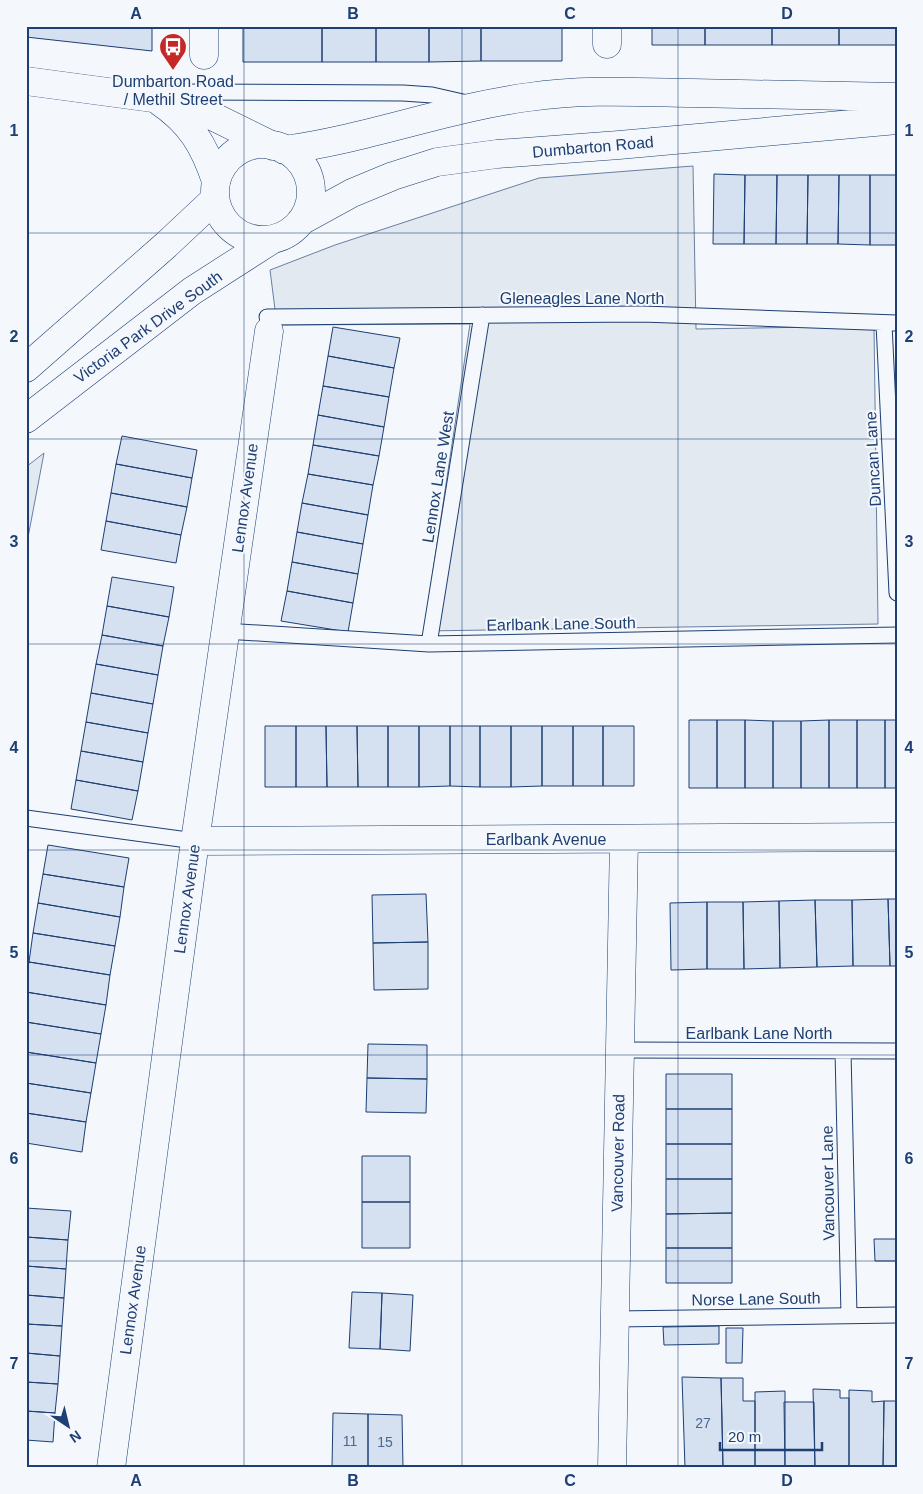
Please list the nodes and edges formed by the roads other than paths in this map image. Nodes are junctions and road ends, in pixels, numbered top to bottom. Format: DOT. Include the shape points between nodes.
graph roads {
  1 [pos="204,26"];
  2 [pos="204,55"];
  3 [pos="26,81"];
  4 [pos="117,92"];
  5 [pos="154,97"];
  6 [pos="897,97"];
  7 [pos="478,106"];
  8 [pos="897,120"];
  9 [pos="279,148"];
  10 [pos="216,190"];
  11 [pos="301,221"];
  12 [pos="273,239"];
  13 [pos="482,315"];
  14 [pos="268,324"];
  15 [pos="890,324"];
  16 [pos="26,368"];
  17 [pos="26,419"];
  18 [pos="897,593"];
  19 [pos="225,632"];
  20 [pos="897,635"];
  21 [pos="429,644"];
  22 [pos="26,818"];
  23 [pos="897,837"];
  24 [pos="624,839"];
  25 [pos="195,841"];
  26 [pos="620,1050"];
  27 [pos="843,1051"];
  28 [pos="897,1051"];
  29 [pos="849,1315"];
  30 [pos="897,1315"];
  31 [pos="615,1319"];
  32 [pos="111,1468"];
  33 [pos="612,1468"];
  1 -- 2 [label="street"];
  3 -- 4 [label="street"];
  4 -- 5 [label="street"];
  4 -- 7 [label="lane" via="403,93 432,95"];
  5 -- 9 [label="street" via="192,106"];
  5 -- 10 [label="street" via="193,131 208,158"];
  6 -- 7 [label="street" via="635,92 560,94"];
  7 -- 9 [label="street" via="322,144"];
  8 -- 11 [label="street, Dumbarton Road" via="497,154 437,162 352,193"];
  9 -- 10 [label="street" via="245,148 232,156 222,167"];
  9 -- 11 [label="street" via="294,156 309,181 310,199"];
  10 -- 12 [label="street" via="218,210 240,235 251,239"];
  10 -- 16 [label="street" via="166,245"];
  11 -- 12 [label="street" via="289,232"];
  12 -- 17 [label="street, Victoria Park Drive South" via="192,291"];
  13 -- 14 [label="lane, Gleneagles Lane North"];
  13 -- 15 [label="lane, Gleneagles Lane North" via="642,314"];
  13 -- 21 [label="lane, Lennox Lane West"];
  14 -- 19 [label="street, Lennox Avenue"];
  15 -- 18 [label="lane, Duncan Lane"];
  19 -- 21 [label="lane, Earlbank Lane South"];
  19 -- 25 [label="street, Lennox Avenue"];
  20 -- 21 [label="lane, Earlbank Lane South"];
  22 -- 25 [label="lane"];
  23 -- 24 [label="street, Earlbank Avenue"];
  24 -- 25 [label="street, Earlbank Avenue"];
  24 -- 26 [label="street, Vancouver Road"];
  25 -- 32 [label="street, Lennox Avenue"];
  26 -- 27 [label="lane, Earlbank Lane North"];
  26 -- 31 [label="street, Vancouver Road"];
  27 -- 28 [label="lane, Earlbank Lane North"];
  27 -- 29 [label="lane, Vancouver Lane"];
  29 -- 30 [label="lane, Norse Lane South"];
  29 -- 31 [label="lane, Norse Lane South"];
  31 -- 33 [label="street, Vancouver Road"];
}
